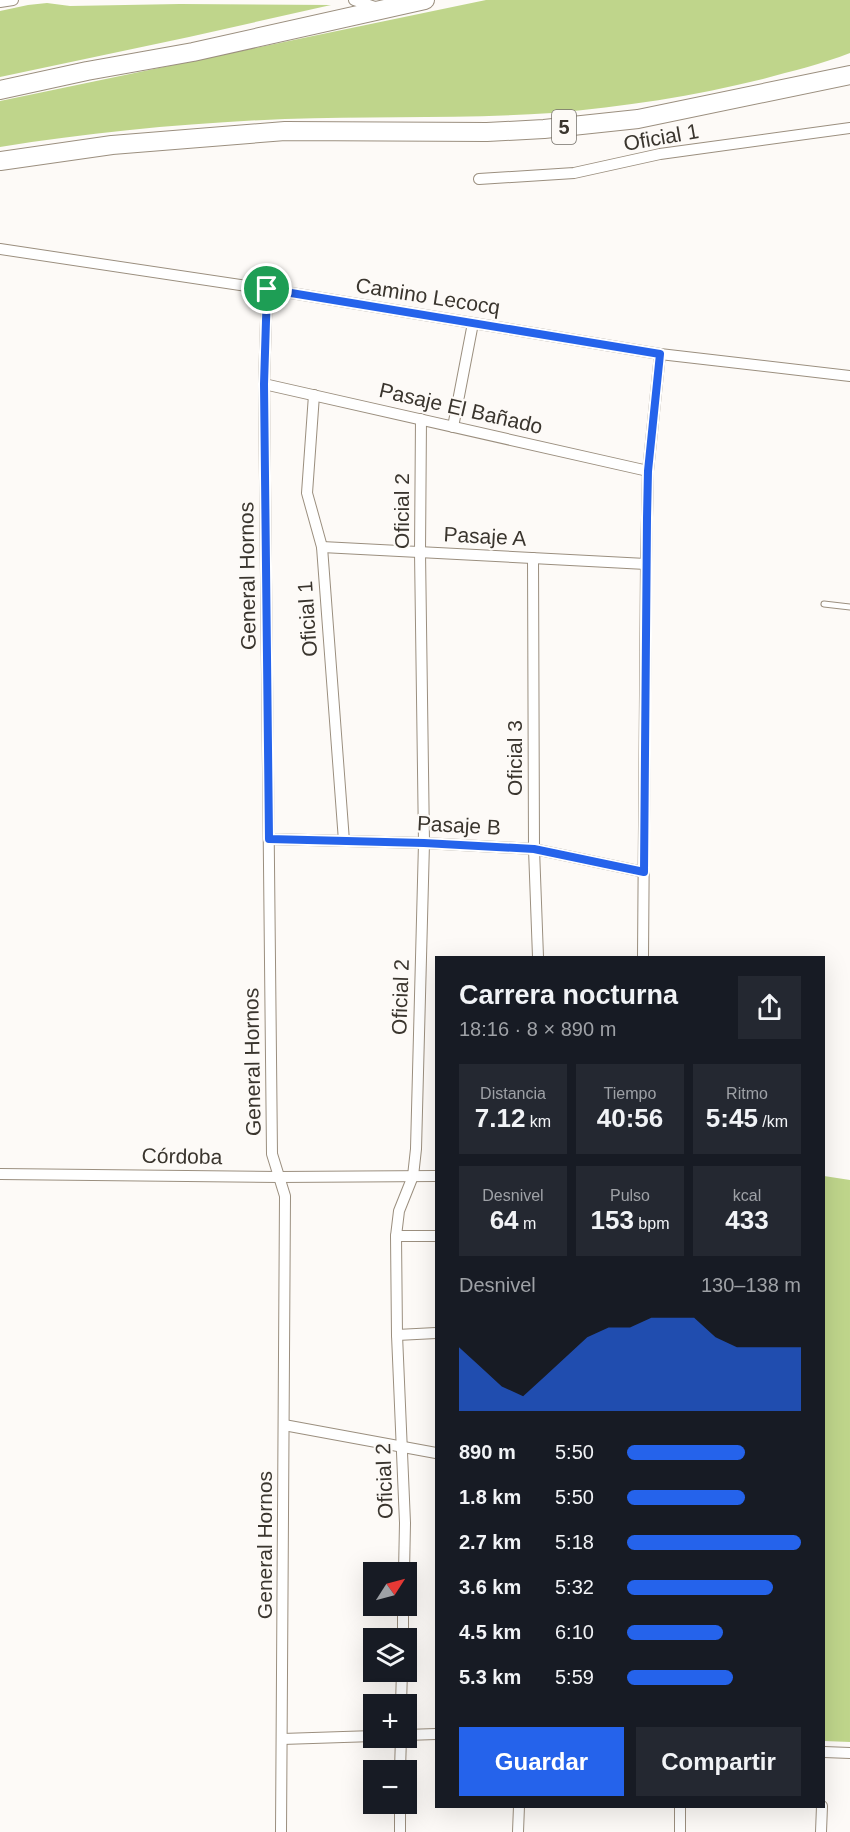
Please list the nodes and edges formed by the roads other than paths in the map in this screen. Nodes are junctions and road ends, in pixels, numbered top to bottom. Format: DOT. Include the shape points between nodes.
graph roads {
  1 [pos="13,0"];
  2 [pos="354,0"];
  3 [pos="425,0"];
  4 [pos="0,2"];
  5 [pos="381,9"];
  6 [pos="850,69"];
  7 [pos="850,75"];
  8 [pos="787,87"];
  9 [pos="0,90"];
  10 [pos="850,128"];
  11 [pos="4,162"];
  12 [pos="479,179"];
  13 [pos="0,249"];
  14 [pos="267,289"];
  15 [pos="473,323"];
  16 [pos="660,354"];
  17 [pos="850,376"];
  18 [pos="264,384"];
  19 [pos="314,396"];
  20 [pos="421,419"];
  21 [pos="453,427"];
  22 [pos="648,471"];
  23 [pos="322,547"];
  24 [pos="420,552"];
  25 [pos="533,558"];
  26 [pos="646,564"];
  27 [pos="824,604"];
  28 [pos="850,607"];
  29 [pos="269,839"];
  30 [pos="344,841"];
  31 [pos="424,843"];
  32 [pos="534,849"];
  33 [pos="644,872"];
  34 [pos="538,956"];
  35 [pos="643,956"];
  36 [pos="0,1174"];
  37 [pos="412,1176"];
  38 [pos="435,1176"];
  39 [pos="279,1177"];
  40 [pos="396,1236"];
  41 [pos="435,1236"];
  42 [pos="435,1333"];
  43 [pos="397,1335"];
  44 [pos="284,1425"];
  45 [pos="403,1447"];
  46 [pos="435,1453"];
  47 [pos="404,1562"];
  48 [pos="435,1734"];
  49 [pos="417,1735"];
  50 [pos="363,1736"];
  51 [pos="282,1738"];
  52 [pos="825,1752"];
  53 [pos="850,1753"];
  54 [pos="519,1808"];
  55 [pos="680,1808"];
  56 [pos="822,1808"];
  57 [pos="400,1814"];
  58 [pos="281,1832"];
  59 [pos="400,1832"];
  60 [pos="518,1832"];
  61 [pos="680,1832"];
  62 [pos="821,1832"];
  1 -- 4 [label="street"];
  2 -- 5 [label="street"];
  3 -- 5 [label="highway"];
  5 -- 9 [label="highway"];
  6 -- 8 [label="highway, 5"];
  7 -- 8 [label="highway"];
  8 -- 11 [label="highway, 5" via="638,119 544,129 285,131 112,145"];
  10 -- 12 [label="street, Oficial 1" via="660,154 574,173"];
  13 -- 14 [label="street, Camino Lecocq"];
  14 -- 15 [label="street, Camino Lecocq"];
  14 -- 18 [label="street, General Hornos"];
  15 -- 16 [label="street, Camino Lecocq"];
  15 -- 21 [label="street"];
  16 -- 17 [label="street, Camino Lecocq"];
  16 -- 22 [label="street"];
  18 -- 19 [label="street, Pasaje El Bañado"];
  18 -- 29 [label="street, General Hornos"];
  19 -- 20 [label="street, Pasaje El Bañado"];
  19 -- 23 [label="street, Oficial 1" via="307,493"];
  20 -- 21 [label="street, Pasaje El Bañado"];
  20 -- 24 [label="street, Oficial 2"];
  21 -- 22 [label="street, Pasaje El Bañado"];
  22 -- 26 [label="street"];
  23 -- 24 [label="street, Pasaje A"];
  23 -- 30 [label="street, Oficial 1"];
  24 -- 25 [label="street, Pasaje A"];
  24 -- 31 [label="street, Oficial 2"];
  25 -- 26 [label="street, Pasaje A"];
  25 -- 32 [label="street, Oficial 3"];
  26 -- 33 [label="street"];
  27 -- 28 [label="lane"];
  29 -- 30 [label="street, Pasaje B"];
  29 -- 39 [label="street, General Hornos" via="272,1154"];
  30 -- 31 [label="street, Pasaje B"];
  31 -- 32 [label="street, Pasaje B"];
  31 -- 37 [label="street, Oficial 2" via="416,1149"];
  32 -- 33 [label="street, Pasaje B"];
  32 -- 34 [label="street, Oficial 3"];
  33 -- 35 [label="street"];
  36 -- 39 [label="street, Córdoba"];
  37 -- 38 [label="street, Córdoba"];
  37 -- 39 [label="street, Córdoba"];
  37 -- 40 [label="street, Oficial 2" via="399,1211"];
  39 -- 44 [label="street, General Hornos" via="285,1196"];
  40 -- 41 [label="street"];
  40 -- 43 [label="street, Oficial 2"];
  42 -- 43 [label="street"];
  43 -- 45 [label="street, Oficial 2"];
  44 -- 45 [label="street"];
  44 -- 51 [label="street, General Hornos"];
  45 -- 46 [label="street"];
  45 -- 47 [label="street, Oficial 2"];
  48 -- 49 [label="street"];
  50 -- 51 [label="street"];
  51 -- 58 [label="street, General Hornos"];
  52 -- 53 [label="street"];
  54 -- 60 [label="street"];
  55 -- 61 [label="street"];
  56 -- 62 [label="street"];
  57 -- 59 [label="street"];
}
